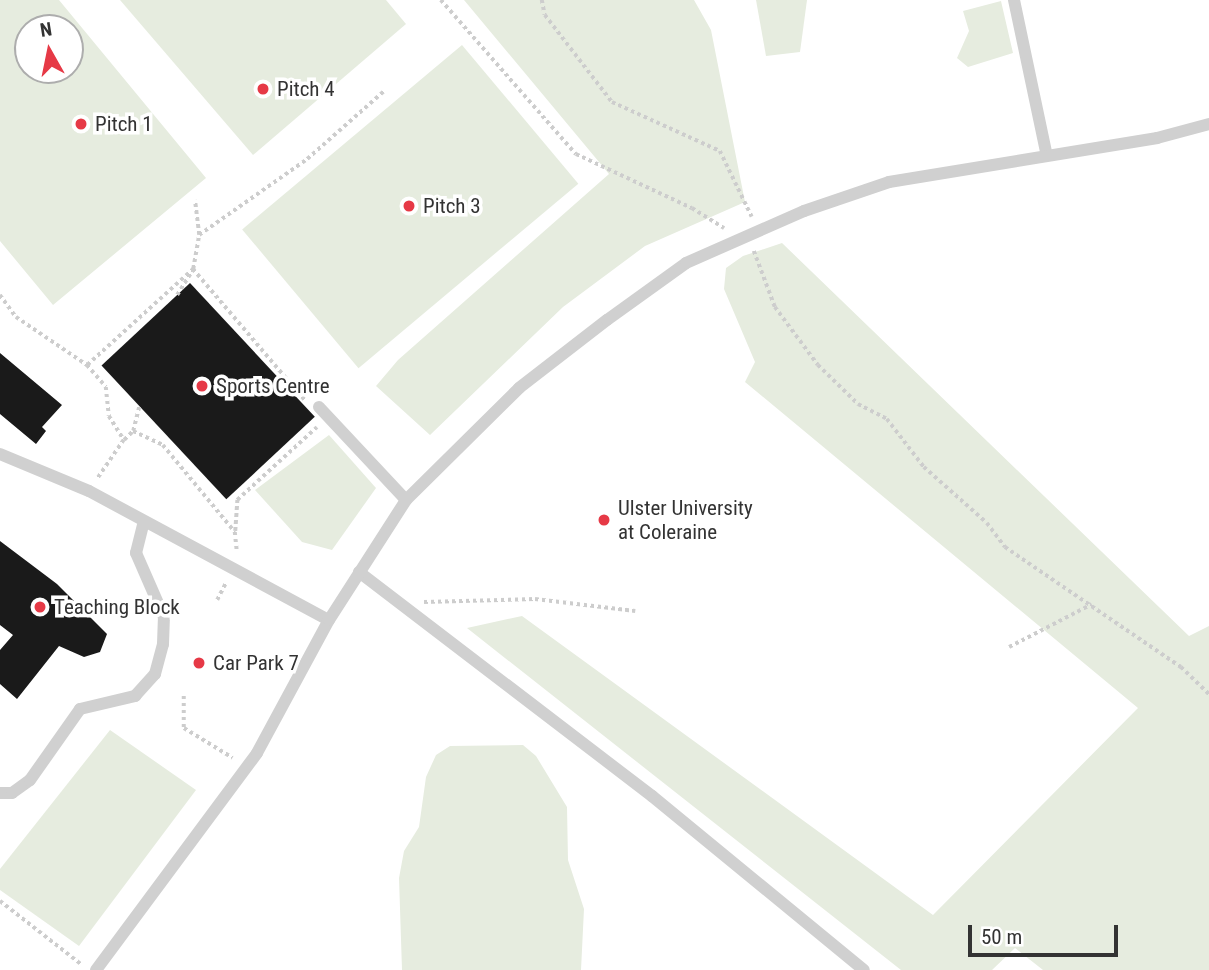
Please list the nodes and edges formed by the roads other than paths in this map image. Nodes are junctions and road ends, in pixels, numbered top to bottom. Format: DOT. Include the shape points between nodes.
graph roads {
  1 [pos="1014,0"];
  2 [pos="1209,124"];
  3 [pos="1047,156"];
  4 [pos="319,407"];
  5 [pos="0,454"];
  6 [pos="406,500"];
  7 [pos="144,522"];
  8 [pos="359,572"];
  9 [pos="329,620"];
  10 [pos="0,793"];
  11 [pos="93,964"];
  12 [pos="864,970"];
  1 -- 3 [label="lane"];
  2 -- 3 [label="lane" via="1157,138"];
  3 -- 6 [label="lane" via="889,183 686,263 519,388"];
  4 -- 6 [label="lane"];
  5 -- 7 [label="lane" via="89,491"];
  6 -- 8 [label="lane"];
  7 -- 9 [label="lane"];
  7 -- 10 [label="lane" via="136,553 163,617 163,644 155,674 135,696 80,709 30,780 12,793"];
  8 -- 9 [label="lane"];
  8 -- 12 [label="lane" via="652,796"];
  9 -- 11 [label="lane" via="247,766"];
}
